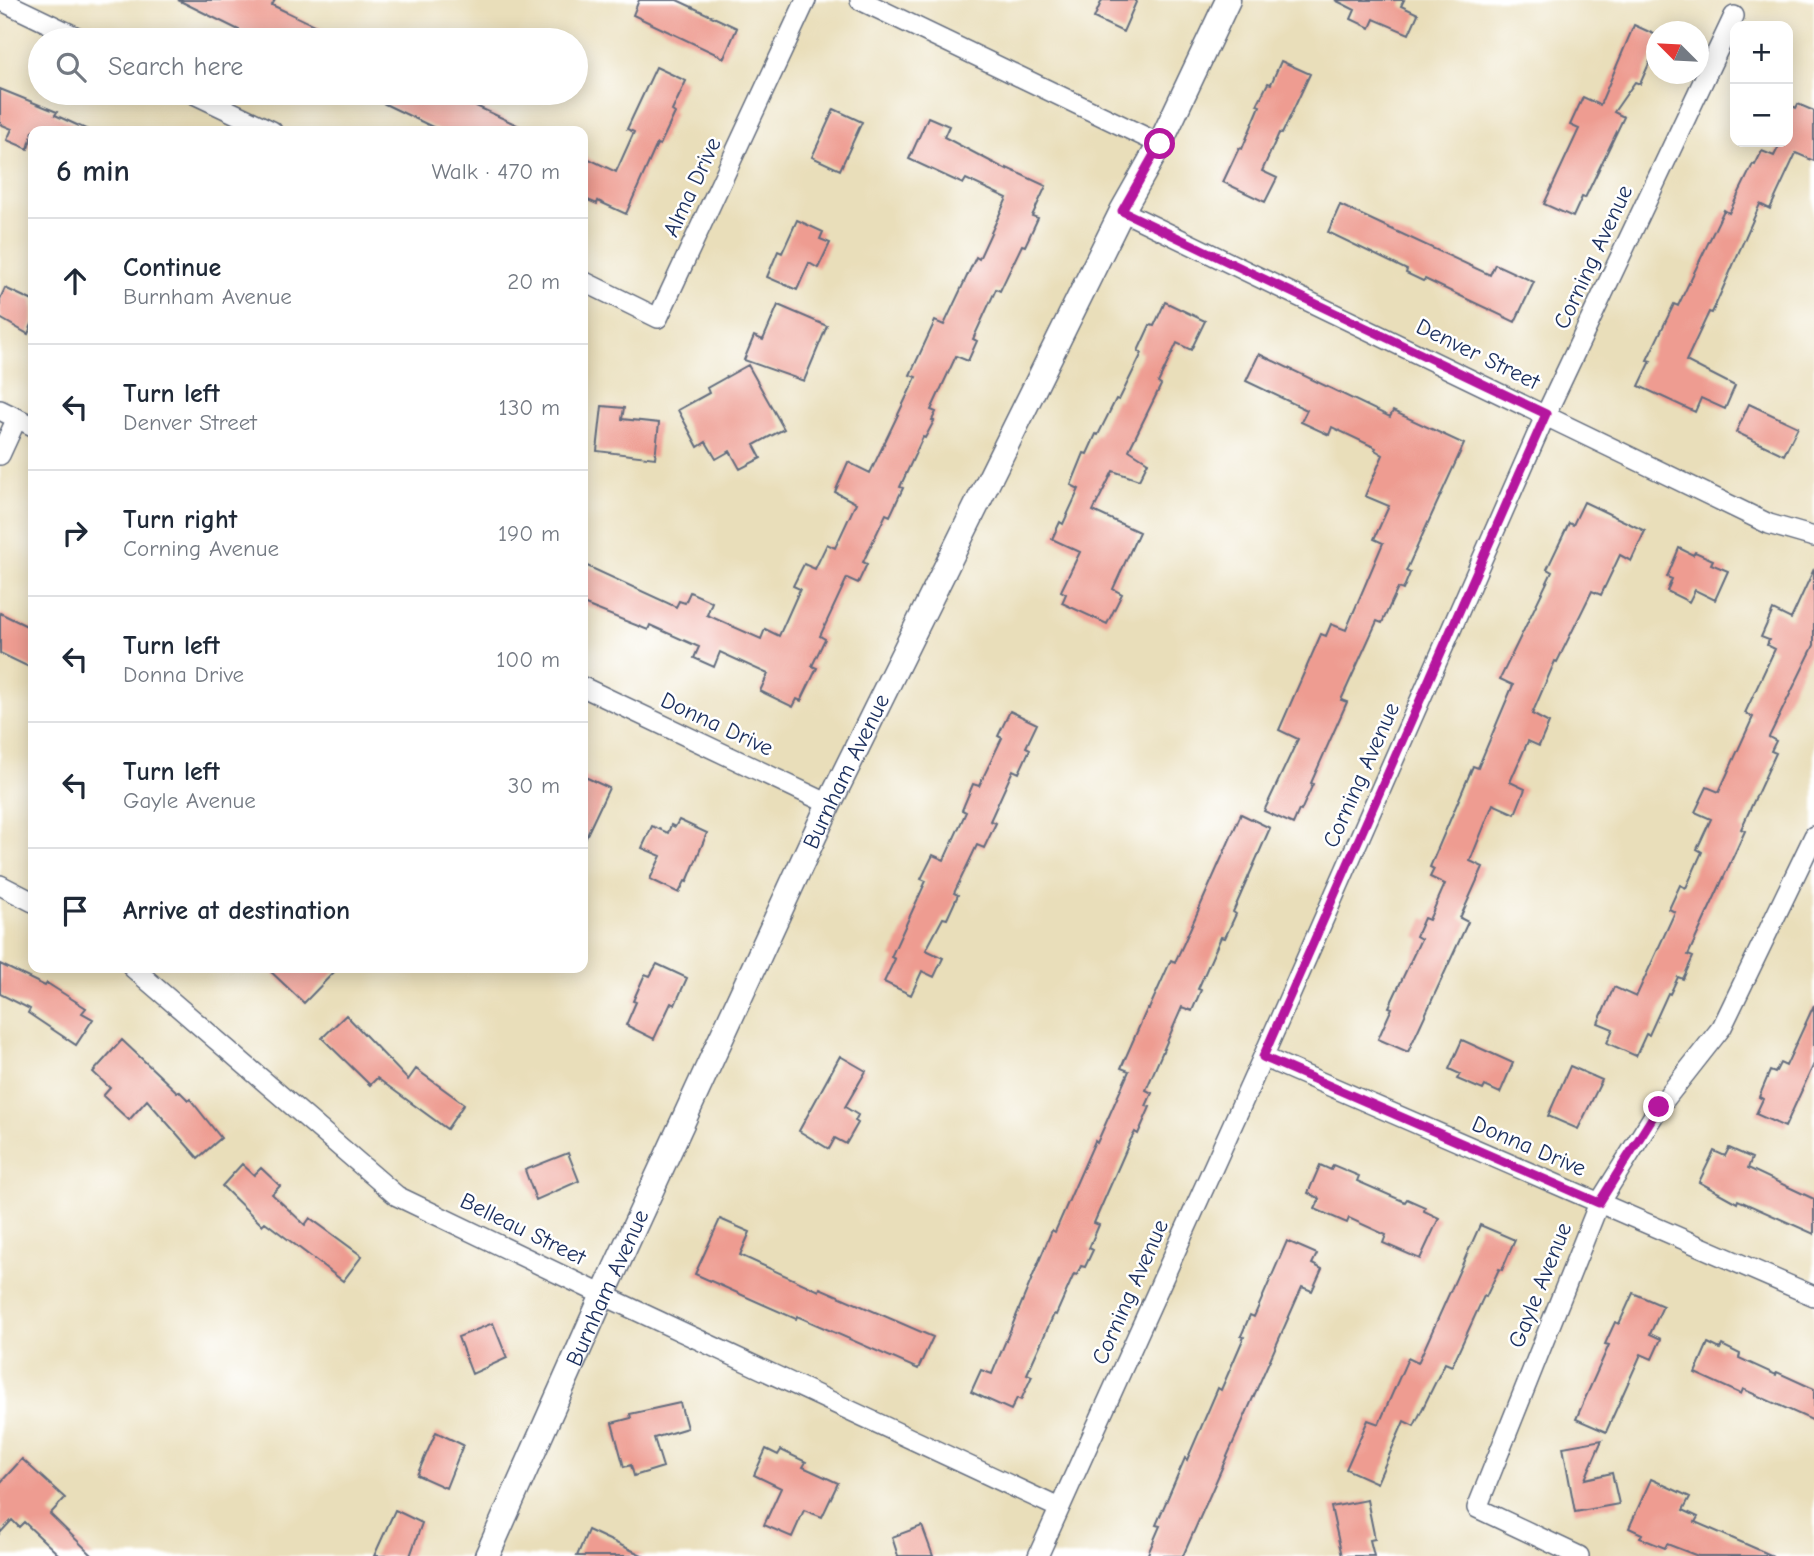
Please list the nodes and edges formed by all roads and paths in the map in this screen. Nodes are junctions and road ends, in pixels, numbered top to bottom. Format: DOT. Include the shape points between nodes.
graph roads {
  1 [pos="0,0"];
  2 [pos="806,0"];
  3 [pos="860,0"];
  4 [pos="1228,0"];
  5 [pos="1734,16"];
  6 [pos="58,28"];
  7 [pos="217,105"];
  8 [pos="261,126"];
  9 [pos="1160,144"];
  10 [pos="1122,211"];
  11 [pos="588,283"];
  12 [pos="1546,414"];
  13 [pos="17,418"];
  14 [pos="0,455"];
  15 [pos="1814,537"];
  16 [pos="588,689"];
  17 [pos="829,804"];
  18 [pos="1814,836"];
  19 [pos="0,885"];
  20 [pos="28,899"];
  21 [pos="138,973"];
  22 [pos="1263,1057"];
  23 [pos="1599,1203"];
  24 [pos="603,1295"];
  25 [pos="1814,1296"];
  26 [pos="1059,1507"];
  27 [pos="487,1556"];
  28 [pos="1038,1556"];
  29 [pos="1579,1556"];
  1 -- 6 [label="street"];
  2 -- 11 [label="street, Alma Drive" via="659,318"];
  3 -- 9 [label="street"];
  4 -- 9 [label="street, Burnham Avenue"];
  5 -- 12 [label="street, Corning Avenue"];
  7 -- 8 [label="street"];
  9 -- 10 [label="street, Burnham Avenue"];
  10 -- 12 [label="street, Denver Street"];
  10 -- 17 [label="street, Burnham Avenue"];
  12 -- 15 [label="street, Denver Street" via="1769,524"];
  12 -- 22 [label="street, Corning Avenue"];
  13 -- 14 [label="street"];
  16 -- 17 [label="street, Donna Drive"];
  17 -- 24 [label="street, Burnham Avenue"];
  18 -- 23 [label="street, Gayle Avenue" via="1722,1027 1659,1107"];
  19 -- 20 [label="street"];
  21 -- 24 [label="street, Belleau Street" via="397,1196"];
  22 -- 23 [label="street, Donna Drive"];
  22 -- 26 [label="street, Corning Avenue"];
  23 -- 25 [label="street, Donna Drive"];
  23 -- 29 [label="street, Gayle Avenue" via="1477,1508"];
  24 -- 26 [label="street, Belleau Street"];
  24 -- 27 [label="street, Burnham Avenue"];
  26 -- 28 [label="street, Corning Avenue"];
}
